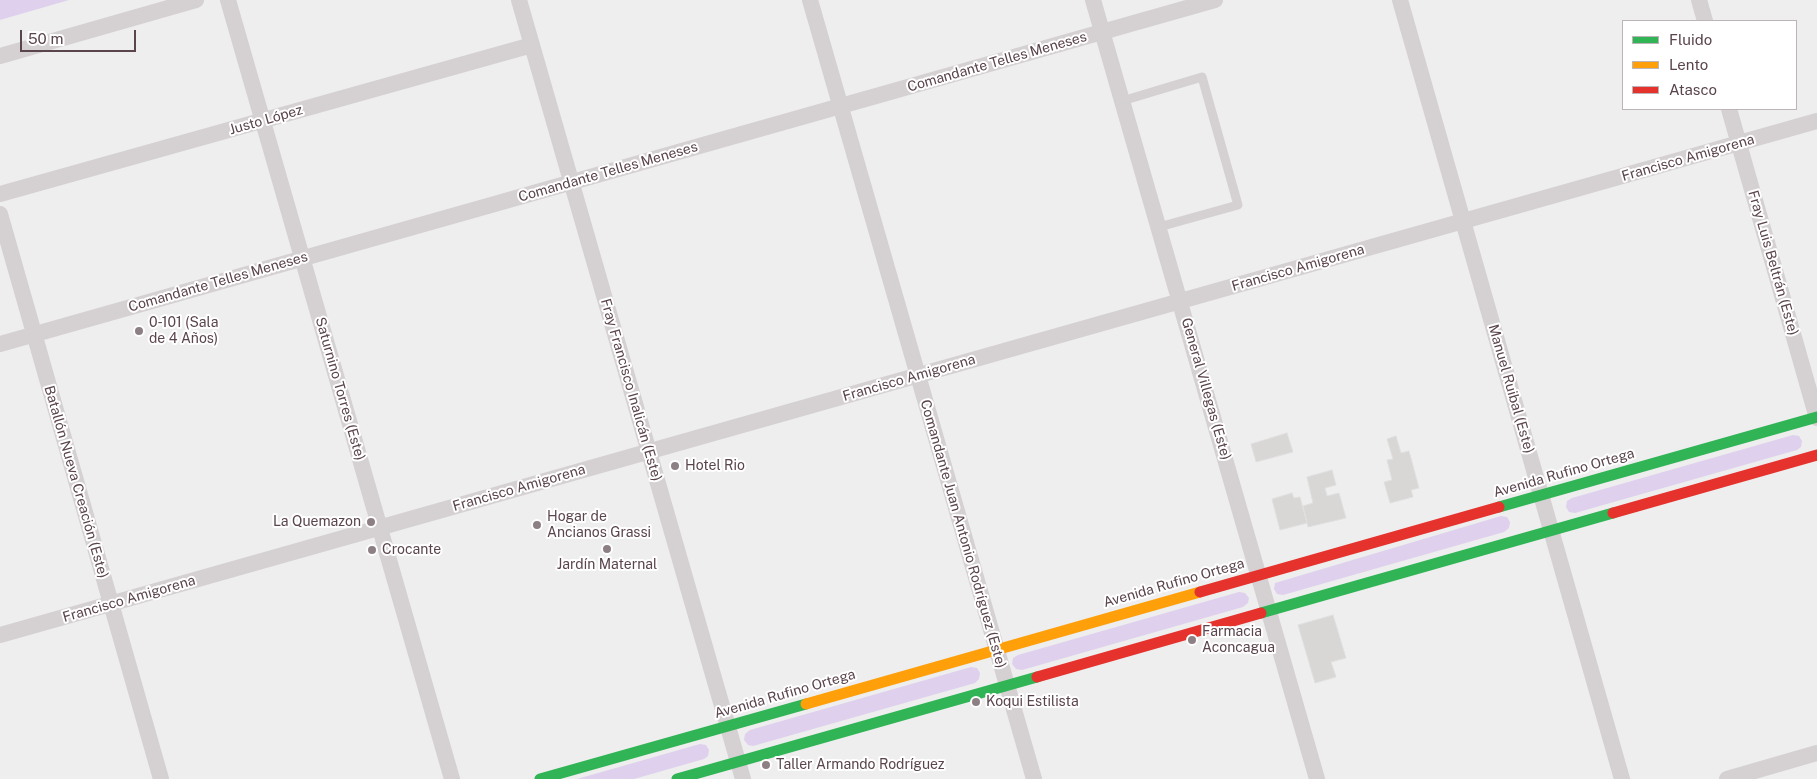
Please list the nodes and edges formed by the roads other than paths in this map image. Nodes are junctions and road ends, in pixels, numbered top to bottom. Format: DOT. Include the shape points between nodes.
graph roads {
  1 [pos="196,0"];
  2 [pos="228,0"];
  3 [pos="519,0"];
  4 [pos="810,0"];
  5 [pos="1093,0"];
  6 [pos="1215,0"];
  7 [pos="1400,0"];
  8 [pos="1699,0"];
  9 [pos="1705,20"];
  10 [pos="1103,32"];
  11 [pos="532,45"];
  12 [pos="0,56"];
  13 [pos="1122,101"];
  14 [pos="840,106"];
  15 [pos="1730,110"];
  16 [pos="263,120"];
  17 [pos="1817,121"];
  18 [pos="1739,143"];
  19 [pos="571,182"];
  20 [pos="0,194"];
  21 [pos="0,214"];
  22 [pos="1463,222"];
  23 [pos="1159,226"];
  24 [pos="302,258"];
  25 [pos="1180,301"];
  26 [pos="34,334"];
  27 [pos="0,344"];
  28 [pos="918,376"];
  29 [pos="1817,417"];
  30 [pos="649,452"];
  31 [pos="1817,455"];
  32 [pos="1541,495"];
  33 [pos="380,528"];
  34 [pos="1551,530"];
  35 [pos="1259,575"];
  36 [pos="111,604"];
  37 [pos="1270,610"];
  38 [pos="0,635"];
  39 [pos="996,649"];
  40 [pos="1007,685"];
  41 [pos="728,726"];
  42 [pos="1817,753"];
  43 [pos="738,762"];
  44 [pos="161,779"];
  45 [pos="452,779"];
  46 [pos="540,779"];
  47 [pos="677,779"];
  48 [pos="743,779"];
  49 [pos="1034,779"];
  50 [pos="1317,779"];
  51 [pos="1622,779"];
  52 [pos="1727,779"];
  1 -- 12 [label="street"];
  2 -- 16 [label="street, Saturnino Torres (Este)"];
  3 -- 11 [label="street, Fray Francisco Inalicán (Este)"];
  4 -- 14 [label="street, Comandante Juan Antonio Rodríguez (Este)"];
  5 -- 10 [label="street, General Villegas (Este)"];
  6 -- 10 [label="street, Comandante Telles Meneses"];
  7 -- 22 [label="street, Manuel Ruibal (Este)"];
  8 -- 9 [label="street"];
  10 -- 13 [label="street, General Villegas (Este)"];
  10 -- 14 [label="street, Comandante Telles Meneses"];
  11 -- 16 [label="street, Justo López"];
  11 -- 19 [label="street, Fray Francisco Inalicán (Este)"];
  13 -- 23 [label="street, General Villegas (Este)"];
  13 -- 23 [label="lane" via="1202,77 1238,205"];
  14 -- 19 [label="street, Comandante Telles Meneses"];
  14 -- 28 [label="street, Comandante Juan Antonio Rodríguez (Este)"];
  15 -- 18 [label="street, Fray Luis Beltrán (Este)"];
  16 -- 20 [label="street, Justo López"];
  16 -- 24 [label="street, Saturnino Torres (Este)"];
  17 -- 18 [label="street, Francisco Amigorena"];
  18 -- 22 [label="street, Francisco Amigorena"];
  18 -- 29 [label="street, Fray Luis Beltrán (Este)"];
  19 -- 24 [label="street, Comandante Telles Meneses"];
  19 -- 30 [label="street, Fray Francisco Inalicán (Este)"];
  21 -- 26 [label="street, Batallón Nueva Creación (Este)"];
  22 -- 25 [label="street, Francisco Amigorena"];
  22 -- 32 [label="street, Manuel Ruibal (Este)"];
  23 -- 25 [label="street, General Villegas (Este)"];
  24 -- 26 [label="street, Comandante Telles Meneses"];
  24 -- 33 [label="street, Saturnino Torres (Este)"];
  25 -- 28 [label="street, Francisco Amigorena"];
  25 -- 35 [label="street, General Villegas (Este)"];
  26 -- 27 [label="street, Comandante Telles Meneses"];
  26 -- 36 [label="street, Batallón Nueva Creación (Este)"];
  28 -- 30 [label="street, Francisco Amigorena"];
  28 -- 39 [label="street, Comandante Juan Antonio Rodríguez (Este)"];
  29 -- 32 [label="main road, Avenida Rufino Ortega"];
  30 -- 33 [label="street, Francisco Amigorena"];
  30 -- 41 [label="street, Fray Francisco Inalicán (Este)"];
  31 -- 34 [label="main road"];
  32 -- 34 [label="street, Manuel Ruibal (Este)"];
  32 -- 35 [label="main road, Avenida Rufino Ortega"];
  33 -- 36 [label="street, Francisco Amigorena"];
  33 -- 45 [label="street, Saturnino Torres (Este)"];
  34 -- 37 [label="main road"];
  34 -- 51 [label="street, Manuel Ruibal (Este)"];
  35 -- 37 [label="street, General Villegas (Este)"];
  35 -- 39 [label="main road, Avenida Rufino Ortega"];
  36 -- 38 [label="street, Francisco Amigorena"];
  36 -- 44 [label="street, Batallón Nueva Creación (Este)"];
  37 -- 40 [label="main road"];
  37 -- 50 [label="street, General Villegas (Este)"];
  39 -- 40 [label="street, Comandante Juan Antonio Rodríguez (Este)"];
  39 -- 41 [label="main road, Avenida Rufino Ortega"];
  40 -- 43 [label="main road"];
  40 -- 49 [label="street, Comandante Juan Antonio Rodríguez (Este)"];
  41 -- 43 [label="street, Fray Francisco Inalicán (Este)"];
  41 -- 46 [label="main road, Avenida Rufino Ortega"];
  42 -- 52 [label="street"];
  43 -- 47 [label="main road"];
  43 -- 48 [label="street, Fray Francisco Inalicán (Este)"];
}
